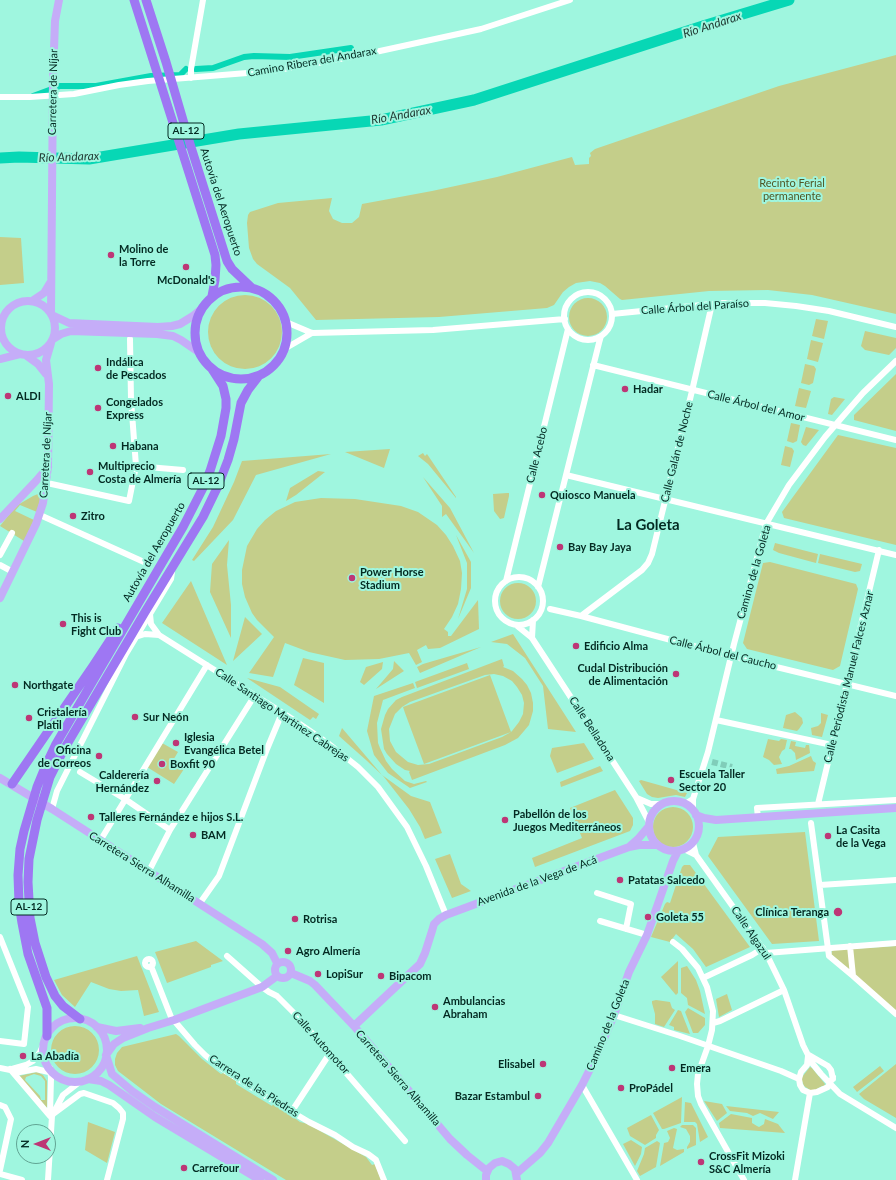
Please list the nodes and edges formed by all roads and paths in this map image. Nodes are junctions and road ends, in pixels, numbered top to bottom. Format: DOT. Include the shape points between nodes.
graph roads {
  1 [pos="58,0"];
  2 [pos="134,0"];
  3 [pos="146,0"];
  4 [pos="202,0"];
  5 [pos="570,0"];
  6 [pos="191,78"];
  7 [pos="0,97"];
  8 [pos="51,281"];
  9 [pos="252,288"];
  10 [pos="212,296"];
  11 [pos="32,301"];
  12 [pos="712,304"];
  13 [pos="200,310"];
  14 [pos="51,314"];
  15 [pos="612,314"];
  16 [pos="1,318"];
  17 [pos="564,319"];
  18 [pos="286,322"];
  19 [pos="896,327"];
  20 [pos="568,329"];
  21 [pos="312,333"];
  22 [pos="2,336"];
  23 [pos="602,336"];
  24 [pos="130,339"];
  25 [pos="52,341"];
  26 [pos="286,348"];
  27 [pos="200,353"];
  28 [pos="0,354"];
  29 [pos="23,355"];
  30 [pos="0,359"];
  31 [pos="896,360"];
  32 [pos="593,365"];
  33 [pos="212,369"];
  34 [pos="47,374"];
  35 [pos="258,378"];
  36 [pos="692,391"];
  37 [pos="835,425"];
  38 [pos="896,440"];
  39 [pos="136,466"];
  40 [pos="48,467"];
  41 [pos="183,470"];
  42 [pos="566,475"];
  43 [pos="46,486"];
  44 [pos="24,494"];
  45 [pos="665,499"];
  46 [pos="40,514"];
  47 [pos="0,519"];
  48 [pos="766,524"];
  49 [pos="12,533"];
  50 [pos="879,550"];
  51 [pos="0,555"];
  52 [pos="896,555"];
  53 [pos="144,562"];
  54 [pos="0,565"];
  55 [pos="13,572"];
  56 [pos="506,581"];
  57 [pos="148,584"];
  58 [pos="538,587"];
  59 [pos="0,598"];
  60 [pos="543,598"];
  61 [pos="550,609"];
  62 [pos="150,610"];
  63 [pos="539,613"];
  64 [pos="581,616"];
  65 [pos="533,620"];
  66 [pos="516,625"];
  67 [pos="159,635"];
  68 [pos="133,637"];
  69 [pos="532,638"];
  70 [pos="731,656"];
  71 [pos="208,665"];
  72 [pos="847,684"];
  73 [pos="255,695"];
  74 [pos="896,696"];
  75 [pos="282,713"];
  76 [pos="716,720"];
  77 [pos="832,746"];
  78 [pos="80,772"];
  79 [pos="0,778"];
  80 [pos="12,784"];
  81 [pos="636,797"];
  82 [pos="34,798"];
  83 [pos="125,799"];
  84 [pos="693,799"];
  85 [pos="896,800"];
  86 [pos="42,803"];
  87 [pos="662,804"];
  88 [pos="685,804"];
  89 [pos="818,804"];
  90 [pos="896,808"];
  91 [pos="52,809"];
  92 [pos="694,813"];
  93 [pos="758,818"];
  94 [pos="716,820"];
  95 [pos="811,823"];
  96 [pos="649,824"];
  97 [pos="170,830"];
  98 [pos="698,831"];
  99 [pos="100,841"];
  100 [pos="693,843"];
  101 [pos="657,845"];
  102 [pos="629,848"];
  103 [pos="678,850"];
  104 [pos="696,855"];
  105 [pos="149,871"];
  106 [pos="896,880"];
  107 [pos="820,886"];
  108 [pos="598,893"];
  109 [pos="200,903"];
  110 [pos="446,915"];
  111 [pos="600,921"];
  112 [pos="626,929"];
  113 [pos="647,935"];
  114 [pos="0,937"];
  115 [pos="673,942"];
  116 [pos="896,943"];
  117 [pos="850,946"];
  118 [pos="829,948"];
  119 [pos="764,950"];
  120 [pos="227,956"];
  121 [pos="278,963"];
  122 [pos="151,966"];
  123 [pos="291,973"];
  124 [pos="277,976"];
  125 [pos="853,976"];
  126 [pos="703,978"];
  127 [pos="262,986"];
  128 [pos="784,990"];
  129 [pos="896,1014"];
  130 [pos="614,1015"];
  131 [pos="80,1018"];
  132 [pos="174,1020"];
  133 [pos="713,1023"];
  134 [pos="354,1026"];
  135 [pos="97,1027"];
  136 [pos="148,1028"];
  137 [pos="46,1038"];
  138 [pos="0,1041"];
  139 [pos="708,1046"];
  140 [pos="330,1053"];
  141 [pos="808,1054"];
  142 [pos="106,1055"];
  143 [pos="819,1061"];
  144 [pos="812,1063"];
  145 [pos="0,1068"];
  146 [pos="805,1068"];
  147 [pos="11,1069"];
  148 [pos="52,1071"];
  149 [pos="833,1077"];
  150 [pos="799,1079"];
  151 [pos="85,1080"];
  152 [pos="582,1085"];
  153 [pos="827,1086"];
  154 [pos="836,1090"];
  155 [pos="810,1093"];
  156 [pos="0,1105"];
  157 [pos="292,1111"];
  158 [pos="52,1115"];
  159 [pos="896,1128"];
  160 [pos="405,1141"];
  161 [pos="0,1170"];
  162 [pos="487,1171"];
  163 [pos="0,1174"];
  164 [pos="517,1176"];
  165 [pos="20,1180"];
  166 [pos="48,1180"];
  167 [pos="107,1180"];
  168 [pos="260,1180"];
  169 [pos="273,1180"];
  170 [pos="384,1180"];
  171 [pos="486,1180"];
  172 [pos="637,1180"];
  173 [pos="744,1180"];
  174 [pos="794,1180"];
  1 -- 8 [label="main road, Carretera de Níjar" via="53,78"];
  2 -- 10 [label="highway, Autovía del Aeropuerto / AL-12" via="215,255 216,272"];
  3 -- 9 [label="highway, Autovía del Aeropuerto / AL-12" via="228,261 232,269"];
  4 -- 6 [label="street"];
  5 -- 6 [label="street, Camino Ribera del Andarax" via="481,29 357,56 272,71"];
  6 -- 7 [label="street, Camino Ribera del Andarax" via="119,85 74,94"];
  8 -- 11 [label="main road" via="44,293"];
  8 -- 14 [label="main road, Carretera de Níjar"];
  9 -- 10 [label="highway, AL-12" via="230,288"];
  9 -- 18 [label="highway, AL-12" via="276,303"];
  10 -- 13 [label="highway, AL-12"];
  11 -- 14 [label="main road" via="46,307"];
  11 -- 16 [label="main road" via="15,304"];
  12 -- 15 [label="street, Calle Árbol del Paraíso"];
  12 -- 19 [label="street, Calle Árbol del Paraíso" via="765,303 796,306"];
  12 -- 36 [label="street, Calle Galán de Noche"];
  13 -- 14 [label="main road" via="180,324 158,327 69,323"];
  13 -- 27 [label="highway, AL-12" via="195,332"];
  14 -- 25 [label="main road" via="55,322"];
  15 -- 17 [label="street" via="610,306 601,295 587,292 573,297 565,309"];
  15 -- 23 [label="street" via="609,328"];
  16 -- 22 [label="main road"];
  17 -- 20 [label="street"];
  17 -- 21 [label="street" via="433,330"];
  18 -- 21 [label="street"];
  18 -- 26 [label="highway, AL-12"];
  20 -- 23 [label="street" via="583,340"];
  20 -- 56 [label="street, Calle Acebo"];
  21 -- 26 [label="street"];
  22 -- 28 [label="main road" via="4,348"];
  22 -- 29 [label="main road" via="8,347"];
  23 -- 32 [label="street"];
  24 -- 39 [label="street"];
  25 -- 27 [label="main road" via="61,334 71,331 157,334 173,336"];
  25 -- 29 [label="main road" via="36,354"];
  25 -- 34 [label="main road, Carretera de Níjar" via="46,358"];
  26 -- 35 [label="highway, AL-12" via="270,370"];
  27 -- 33 [label="highway, AL-12"];
  29 -- 30 [label="main road"];
  29 -- 34 [label="main road" via="38,364"];
  31 -- 37 [label="street, Camino de la Goleta"];
  32 -- 36 [label="street, Calle Árbol del Amor"];
  32 -- 42 [label="street"];
  33 -- 35 [label="highway, AL-12" via="225,377 237,380"];
  33 -- 57 [label="highway, Autovía del Aeropuerto / AL-12" via="223,386 226,399 226,415 221,436 204,486"];
  34 -- 40 [label="main road, Carretera de Níjar"];
  35 -- 62 [label="highway, Autovía del Aeropuerto / AL-12" via="242,403 233,443 218,486"];
  36 -- 37 [label="street, Calle Árbol del Amor"];
  36 -- 45 [label="street, Calle Galán de Noche"];
  37 -- 38 [label="street, Calle Árbol del Amor"];
  37 -- 48 [label="street, Camino de la Goleta" via="798,472"];
  39 -- 41 [label="street"];
  39 -- 43 [label="street" via="129,501"];
  40 -- 43 [label="main road, Carretera de Níjar"];
  40 -- 44 [label="main road"];
  42 -- 45 [label="street"];
  42 -- 58 [label="street"];
  43 -- 44 [label="main road"];
  43 -- 46 [label="main road, Carretera de Níjar"];
  44 -- 47 [label="main road"];
  45 -- 48 [label="street"];
  45 -- 64 [label="street, Calle Galán de Noche" via="648,563"];
  46 -- 53 [label="street"];
  46 -- 55 [label="main road, Carretera de Níjar"];
  48 -- 50 [label="street"];
  48 -- 70 [label="street, Camino de la Goleta"];
  49 -- 51 [label="street"];
  50 -- 52 [label="street"];
  50 -- 72 [label="street, Calle Periodista Manuel Falces Aznar"];
  54 -- 55 [label="street"];
  55 -- 59 [label="main road, Carretera de Níjar"];
  56 -- 58 [label="street" via="517,577 525,578"];
  56 -- 66 [label="street" via="497,590 495,606 500,615"];
  57 -- 80 [label="highway"];
  57 -- 82 [label="highway, Autovía del Aeropuerto / AL-12" via="124,630 56,744"];
  58 -- 60 [label="street"];
  60 -- 61 [label="street"];
  60 -- 63 [label="street"];
  61 -- 63 [label="street"];
  61 -- 64 [label="street, Calle Árbol del Caucho"];
  62 -- 67 [label="street" via="152,626"];
  62 -- 68 [label="highway, Autovía del Aeropuerto / AL-12"];
  63 -- 65 [label="street"];
  64 -- 70 [label="street, Calle Árbol del Caucho"];
  65 -- 66 [label="street"];
  65 -- 69 [label="street"];
  66 -- 69 [label="street, Calle Belladona"];
  67 -- 68 [label="street" via="145,634"];
  67 -- 71 [label="street, Calle Santiago Martinez Cabrejas"];
  68 -- 86 [label="highway, Autovía del Aeropuerto / AL-12" via="63,752 50,777"];
  68 -- 91 [label="street" via="57,791"];
  69 -- 81 [label="street, Calle Belladona"];
  70 -- 72 [label="street, Calle Árbol del Caucho"];
  70 -- 76 [label="street, Camino de la Goleta"];
  71 -- 73 [label="street, Calle Santiago Martinez Cabrejas"];
  71 -- 83 [label="street"];
  72 -- 74 [label="street, Calle Árbol del Caucho"];
  72 -- 77 [label="street, Calle Periodista Manuel Falces Aznar"];
  73 -- 75 [label="street, Calle Santiago Martinez Cabrejas"];
  73 -- 97 [label="street"];
  75 -- 109 [label="street" via="219,876"];
  75 -- 110 [label="street, Calle Santiago Martinez Cabrejas" via="358,766 378,787 407,827"];
  76 -- 77 [label="street"];
  76 -- 84 [label="street, Camino de la Goleta" via="709,761"];
  77 -- 89 [label="street, Calle Periodista Manuel Falces Aznar"];
  78 -- 83 [label="street"];
  79 -- 80 [label="main road, Carretera Sierra Alhamilla"];
  80 -- 82 [label="main road, Carretera Sierra Alhamilla"];
  81 -- 87 [label="street" via="646,803"];
  81 -- 96 [label="street, Calle Belladona"];
  82 -- 86 [label="main road, Carretera Sierra Alhamilla"];
  82 -- 137 [label="highway, Autovía del Aeropuerto / AL-12" via="20,849 19,903 28,954 47,1008"];
  83 -- 97 [label="street"];
  83 -- 99 [label="street"];
  84 -- 88 [label="street"];
  84 -- 92 [label="street, Camino de la Goleta"];
  85 -- 89 [label="street"];
  86 -- 91 [label="main road, Carretera Sierra Alhamilla"];
  86 -- 131 [label="highway, Autovía del Aeropuerto / AL-12" via="29,859 28,895 31,924 39,957 52,991 63,1006"];
  87 -- 88 [label="main road" via="675,801"];
  87 -- 96 [label="main road" via="655,810"];
  88 -- 92 [label="main road"];
  89 -- 93 [label="street" via="757,808"];
  90 -- 93 [label="main road"];
  91 -- 99 [label="main road, Carretera Sierra Alhamilla"];
  92 -- 94 [label="main road"];
  92 -- 98 [label="main road"];
  93 -- 94 [label="main road"];
  94 -- 98 [label="main road"];
  95 -- 107 [label="street"];
  96 -- 101 [label="main road" via="650,834"];
  96 -- 102 [label="main road, Avenida de la Vega de Acá"];
  97 -- 105 [label="street"];
  98 -- 100 [label="main road"];
  99 -- 105 [label="main road, Carretera Sierra Alhamilla"];
  100 -- 103 [label="main road"];
  100 -- 104 [label="street, Calle Algazul"];
  101 -- 102 [label="main road, Avenida de la Vega de Acá"];
  101 -- 103 [label="main road" via="663,849"];
  102 -- 110 [label="main road, Avenida de la Vega de Acá"];
  103 -- 104 [label="street, Calle Algazul"];
  103 -- 113 [label="main road, Camino de la Goleta"];
  104 -- 119 [label="street, Calle Algazul"];
  105 -- 109 [label="main road, Carretera Sierra Alhamilla"];
  106 -- 107 [label="street"];
  107 -- 118 [label="street"];
  108 -- 112 [label="street" via="631,904"];
  109 -- 121 [label="main road, Carretera Sierra Alhamilla" via="262,944"];
  110 -- 134 [label="main road" via="434,924 420,964"];
  111 -- 112 [label="street"];
  112 -- 113 [label="street"];
  113 -- 130 [label="main road, Camino de la Goleta" via="629,972"];
  114 -- 138 [label="street" via="28,1007 24,1044"];
  115 -- 126 [label="street" via="690,957"];
  116 -- 117 [label="street"];
  117 -- 118 [label="street"];
  117 -- 125 [label="street"];
  118 -- 119 [label="street"];
  118 -- 125 [label="street" via="829,956"];
  119 -- 126 [label="street"];
  119 -- 128 [label="street, Calle Algazul"];
  120 -- 127 [label="street, Calle Automotor"];
  121 -- 123 [label="main road" via="287,962"];
  121 -- 124 [label="main road" via="274,969"];
  122 -- 132 [label="street, Carrera de las Piedras"];
  123 -- 124 [label="main road" via="286,978"];
  123 -- 134 [label="main road, Carretera Sierra Alhamilla" via="315,985"];
  124 -- 127 [label="main road"];
  125 -- 129 [label="street"];
  126 -- 133 [label="street" via="713,1012"];
  127 -- 132 [label="main road"];
  127 -- 140 [label="street, Calle Automotor" via="278,996"];
  128 -- 133 [label="street"];
  128 -- 141 [label="street, Calle Algazul"];
  130 -- 139 [label="street"];
  130 -- 152 [label="main road, Camino de la Goleta"];
  131 -- 135 [label="main road"];
  131 -- 137 [label="main road" via="61,1022"];
  132 -- 136 [label="main road"];
  132 -- 157 [label="street, Carrera de las Piedras" via="195,1045 221,1068"];
  133 -- 139 [label="street"];
  134 -- 162 [label="main road, Carretera Sierra Alhamilla" via="450,1139"];
  135 -- 136 [label="main road" via="116,1031"];
  135 -- 142 [label="main road" via="106,1041"];
  136 -- 142 [label="main road" via="120,1039"];
  137 -- 147 [label="street" via="33,1061"];
  137 -- 148 [label="main road" via="44,1054"];
  139 -- 150 [label="street"];
  139 -- 173 [label="street" via="698,1074 698,1096"];
  140 -- 157 [label="street"];
  140 -- 160 [label="street, Calle Automotor"];
  141 -- 143 [label="street"];
  141 -- 144 [label="street, Calle Algazul"];
  141 -- 146 [label="street"];
  142 -- 151 [label="main road" via="100,1069"];
  142 -- 169 [label="main road" via="112,1074 127,1087 154,1107"];
  143 -- 144 [label="street"];
  143 -- 149 [label="street" via="828,1066"];
  144 -- 146 [label="street"];
  144 -- 153 [label="street, Calle Algazul"];
  145 -- 147 [label="street"];
  146 -- 150 [label="street"];
  147 -- 148 [label="street" via="20,1072 36,1069"];
  147 -- 158 [label="street"];
  148 -- 151 [label="main road" via="68,1080"];
  148 -- 158 [label="street"];
  149 -- 153 [label="street"];
  149 -- 154 [label="street"];
  150 -- 155 [label="street" via="802,1090"];
  151 -- 158 [label="street" via="63,1095"];
  151 -- 168 [label="main road" via="101,1081 109,1085 155,1117"];
  152 -- 164 [label="main road, Camino de la Goleta" via="548,1143"];
  152 -- 172 [label="street"];
  153 -- 154 [label="street, Calle Algazul"];
  153 -- 155 [label="street"];
  154 -- 159 [label="street, Calle Algazul"];
  155 -- 174 [label="street"];
  156 -- 161 [label="street" via="5,1107 11,1118"];
  157 -- 170 [label="street, Carrera de las Piedras" via="368,1154 376,1160"];
  158 -- 166 [label="street"];
  158 -- 167 [label="street" via="84,1093 113,1103 119,1108 123,1113 123,1120"];
  162 -- 164 [label="main road" via="495,1163 502,1162 510,1164"];
  162 -- 171 [label="main road"];
  163 -- 165 [label="street"];
}
